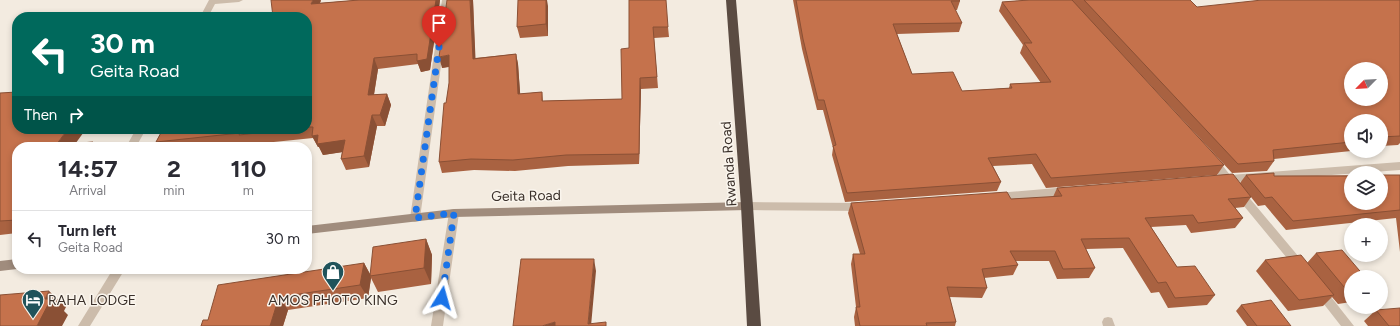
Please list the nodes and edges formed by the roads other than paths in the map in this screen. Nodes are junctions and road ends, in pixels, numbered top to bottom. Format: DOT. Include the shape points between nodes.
graph roads {
  1 [pos="239,0"];
  2 [pos="446,0"];
  3 [pos="731,0"];
  4 [pos="213,1"];
  5 [pos="207,12"];
  6 [pos="1203,150"];
  7 [pos="1400,166"];
  8 [pos="1229,179"];
  9 [pos="1214,180"];
  10 [pos="1082,190"];
  11 [pos="989,198"];
  12 [pos="747,206"];
  13 [pos="873,207"];
  14 [pos="454,213"];
  15 [pos="415,218"];
  16 [pos="312,229"];
  17 [pos="12,265"];
  18 [pos="0,266"];
  19 [pos="116,274"];
  20 [pos="84,326"];
  21 [pos="437,326"];
  22 [pos="754,326"];
  23 [pos="1348,326"];
  1 -- 4 [label="street"];
  2 -- 15 [label="street"];
  3 -- 12 [label="highway, Rwanda Road"];
  4 -- 5 [label="street"];
  6 -- 8 [label="street"];
  7 -- 8 [label="street"];
  8 -- 9 [label="street"];
  8 -- 23 [label="street"];
  10 -- 11 [label="street"];
  12 -- 13 [label="street"];
  12 -- 14 [label="main road, Geita Road"];
  12 -- 22 [label="highway, Rwanda Road"];
  14 -- 15 [label="main road, Geita Road"];
  14 -- 21 [label="street"];
  15 -- 16 [label="main road, Geita Road"];
  17 -- 18 [label="main road"];
  19 -- 20 [label="street"];
}
